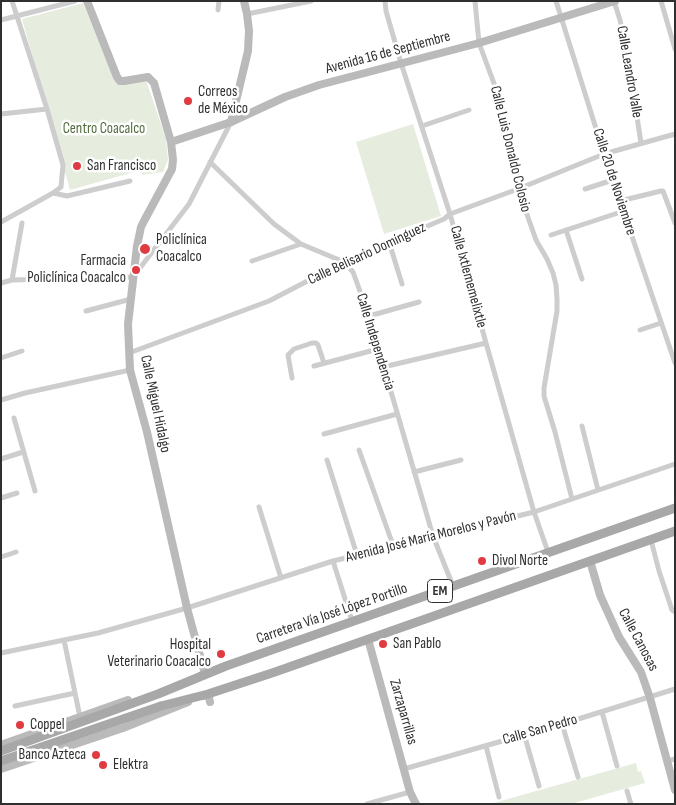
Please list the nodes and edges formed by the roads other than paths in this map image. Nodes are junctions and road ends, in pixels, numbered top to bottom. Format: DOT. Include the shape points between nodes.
graph roads {
  1 [pos="12,1"];
  2 [pos="75,1"];
  3 [pos="87,1"];
  4 [pos="219,1"];
  5 [pos="244,1"];
  6 [pos="311,1"];
  7 [pos="385,1"];
  8 [pos="475,1"];
  9 [pos="556,1"];
  10 [pos="615,1"];
  11 [pos="661,1"];
  12 [pos="218,10"];
  13 [pos="247,14"];
  14 [pos="17,16"];
  15 [pos="560,19"];
  16 [pos="1,20"];
  17 [pos="480,43"];
  18 [pos="675,49"];
  19 [pos="401,63"];
  20 [pos="47,109"];
  21 [pos="469,110"];
  22 [pos="2,113"];
  23 [pos="231,122"];
  24 [pos="422,126"];
  25 [pos="675,134"];
  26 [pos="171,142"];
  27 [pos="641,143"];
  28 [pos="604,154"];
  29 [pos="210,162"];
  30 [pos="130,180"];
  31 [pos="613,180"];
  32 [pos="585,188"];
  33 [pos="518,189"];
  34 [pos="53,192"];
  35 [pos="620,201"];
  36 [pos="624,211"];
  37 [pos="450,214"];
  38 [pos="1,222"];
  39 [pos="22,223"];
  40 [pos="675,223"];
  41 [pos="566,230"];
  42 [pos="550,235"];
  43 [pos="389,242"];
  44 [pos="301,244"];
  45 [pos="252,262"];
  46 [pos="344,262"];
  47 [pos="134,277"];
  48 [pos="582,279"];
  49 [pos="12,280"];
  50 [pos="1,283"];
  51 [pos="402,284"];
  52 [pos="131,299"];
  53 [pos="419,302"];
  54 [pos="86,311"];
  55 [pos="368,316"];
  56 [pos="661,323"];
  57 [pos="640,330"];
  58 [pos="486,343"];
  59 [pos="378,349"];
  60 [pos="22,351"];
  61 [pos="129,353"];
  62 [pos="1,358"];
  63 [pos="324,363"];
  64 [pos="675,363"];
  65 [pos="314,366"];
  66 [pos="383,367"];
  67 [pos="130,370"];
  68 [pos="292,378"];
  69 [pos="1,400"];
  70 [pos="397,414"];
  71 [pos="14,418"];
  72 [pos="582,426"];
  73 [pos="324,434"];
  74 [pos="359,450"];
  75 [pos="24,452"];
  76 [pos="1,460"];
  77 [pos="327,460"];
  78 [pos="460,460"];
  79 [pos="675,464"];
  80 [pos="414,472"];
  81 [pos="598,490"];
  82 [pos="34,491"];
  83 [pos="17,493"];
  84 [pos="1,498"];
  85 [pos="572,499"];
  86 [pos="259,507"];
  87 [pos="675,508"];
  88 [pos="534,512"];
  89 [pos="675,531"];
  90 [pos="433,536"];
  91 [pos="651,540"];
  92 [pos="393,546"];
  93 [pos="16,552"];
  94 [pos="548,552"];
  95 [pos="356,555"];
  96 [pos="1,557"];
  97 [pos="333,561"];
  98 [pos="590,561"];
  99 [pos="281,578"];
  100 [pos="453,586"];
  101 [pos="187,608"];
  102 [pos="675,612"];
  103 [pos="352,621"];
  104 [pos="368,639"];
  105 [pos="64,640"];
  106 [pos="1,653"];
  107 [pos="205,674"];
  108 [pos="675,689"];
  109 [pos="75,693"];
  110 [pos="209,698"];
  111 [pos="650,698"];
  112 [pos="15,706"];
  113 [pos="602,712"];
  114 [pos="80,717"];
  115 [pos="562,724"];
  116 [pos="524,734"];
  117 [pos="486,746"];
  118 [pos="2,749"];
  119 [pos="671,760"];
  120 [pos="1,761"];
  121 [pos="10,766"];
  122 [pos="616,766"];
  123 [pos="404,768"];
  124 [pos="1,769"];
  125 [pos="578,777"];
  126 [pos="539,786"];
  127 [pos="675,790"];
  128 [pos="627,791"];
  129 [pos="410,792"];
  130 [pos="500,797"];
  131 [pos="367,804"];
  132 [pos="410,804"];
  133 [pos="416,804"];
  134 [pos="631,804"];
  1 -- 14 [label="street"];
  2 -- 14 [label="street"];
  3 -- 26 [label="street, Calle Miguel Hidalgo" via="120,81 148,77 154,84"];
  4 -- 12 [label="street"];
  5 -- 13 [label="street"];
  6 -- 13 [label="street"];
  7 -- 19 [label="street, Calle Ixtlememelixtle"];
  8 -- 17 [label="street, Calle Luis Donaldo Colosio"];
  9 -- 15 [label="street, Calle 20 de Noviembre"];
  10 -- 15 [label="street, Avenida 16 de Septiembre"];
  10 -- 27 [label="street, Calle Leandro Valle" via="628,58"];
  11 -- 18 [label="street"];
  13 -- 23 [label="street" via="248,51"];
  14 -- 16 [label="street"];
  14 -- 20 [label="street"];
  15 -- 17 [label="street, Avenida 16 de Septiembre"];
  15 -- 28 [label="street, Calle 20 de Noviembre"];
  17 -- 19 [label="street, Avenida 16 de Septiembre"];
  17 -- 33 [label="street, Calle Luis Donaldo Colosio" via="502,105"];
  19 -- 23 [label="street, Avenida 16 de Septiembre" via="319,85"];
  19 -- 24 [label="street, Calle Ixtlememelixtle"];
  20 -- 22 [label="street"];
  20 -- 34 [label="street" via="63,165 61,187"];
  21 -- 24 [label="street"];
  23 -- 26 [label="street, Avenida 16 de Septiembre"];
  23 -- 29 [label="street"];
  24 -- 37 [label="street, Calle Ixtlememelixtle"];
  25 -- 27 [label="street, Calle Belisario Domínguez"];
  26 -- 47 [label="street, Calle Miguel Hidalgo" via="172,169 140,227"];
  27 -- 28 [label="street, Calle Belisario Domínguez"];
  28 -- 31 [label="street, Calle 20 de Noviembre"];
  28 -- 33 [label="street, Calle Belisario Domínguez"];
  29 -- 44 [label="street" via="274,224"];
  29 -- 47 [label="street" via="189,204"];
  30 -- 34 [label="street" via="68,196"];
  31 -- 32 [label="street"];
  31 -- 35 [label="street, Calle 20 de Noviembre"];
  33 -- 37 [label="street, Calle Belisario Domínguez"];
  33 -- 85 [label="street, Calle Luis Donaldo Colosio" via="556,285 557,311 544,396"];
  34 -- 38 [label="street"];
  35 -- 36 [label="street, Calle 20 de Noviembre"];
  35 -- 40 [label="street" via="663,191"];
  36 -- 41 [label="street"];
  36 -- 56 [label="street, Calle 20 de Noviembre"];
  37 -- 43 [label="street, Calle Belisario Domínguez"];
  37 -- 58 [label="street, Calle Ixtlememelixtle"];
  39 -- 49 [label="street"];
  41 -- 42 [label="street"];
  41 -- 48 [label="street"];
  43 -- 46 [label="street, Calle Belisario Domínguez"];
  43 -- 51 [label="street"];
  44 -- 45 [label="street"];
  44 -- 46 [label="street"];
  46 -- 55 [label="street, Calle Independencia" via="353,272"];
  46 -- 61 [label="street, Calle Belisario Domínguez" via="269,301"];
  47 -- 49 [label="street"];
  47 -- 52 [label="street, Calle Miguel Hidalgo"];
  49 -- 50 [label="street"];
  52 -- 54 [label="street"];
  52 -- 61 [label="street, Calle Miguel Hidalgo"];
  53 -- 55 [label="street"];
  55 -- 59 [label="street, Calle Independencia"];
  56 -- 57 [label="street"];
  56 -- 64 [label="street, Calle 20 de Noviembre"];
  58 -- 66 [label="street"];
  58 -- 88 [label="street, Calle Ixtlememelixtle"];
  59 -- 63 [label="street"];
  59 -- 66 [label="street, Calle Independencia"];
  60 -- 62 [label="street"];
  61 -- 67 [label="street, Calle Miguel Hidalgo"];
  63 -- 65 [label="street"];
  63 -- 68 [label="street" via="316,343 294,348 288,355"];
  66 -- 70 [label="street, Calle Independencia"];
  67 -- 69 [label="street"];
  67 -- 101 [label="street, Calle Miguel Hidalgo"];
  70 -- 73 [label="street"];
  70 -- 80 [label="street, Calle Independencia"];
  71 -- 75 [label="street"];
  72 -- 81 [label="street"];
  74 -- 92 [label="street"];
  75 -- 76 [label="street"];
  75 -- 82 [label="street"];
  77 -- 95 [label="street"];
  78 -- 80 [label="street"];
  79 -- 81 [label="street, Avenida José María Morelos y Pavón"];
  80 -- 90 [label="street, Calle Independencia"];
  81 -- 85 [label="street, Avenida José María Morelos y Pavón"];
  83 -- 84 [label="street"];
  85 -- 88 [label="street, Avenida José María Morelos y Pavón"];
  86 -- 99 [label="street"];
  87 -- 94 [label="main road, Carretera Vía José López Portillo / EM"];
  88 -- 90 [label="street, Avenida José María Morelos y Pavón"];
  88 -- 94 [label="street, Calle Ixtlememelixtle"];
  89 -- 91 [label="main road, EM"];
  90 -- 92 [label="street, Avenida José María Morelos y Pavón"];
  90 -- 100 [label="street, Calle Independencia"];
  91 -- 98 [label="main road, EM"];
  91 -- 102 [label="street"];
  92 -- 95 [label="street, Avenida José María Morelos y Pavón"];
  93 -- 96 [label="street"];
  94 -- 100 [label="main road, Carretera Vía José López Portillo / EM"];
  95 -- 97 [label="street, Avenida José María Morelos y Pavón"];
  97 -- 99 [label="street, Avenida José María Morelos y Pavón"];
  97 -- 103 [label="street"];
  98 -- 104 [label="main road, EM"];
  98 -- 111 [label="street, Calle Canosas" via="600,595 619,637 641,672"];
  99 -- 101 [label="street, Avenida José María Morelos y Pavón"];
  100 -- 103 [label="main road, Carretera Vía José López Portillo / EM"];
  101 -- 105 [label="street"];
  101 -- 107 [label="street, Calle Miguel Hidalgo"];
  103 -- 107 [label="main road, Carretera Vía José López Portillo / EM"];
  104 -- 110 [label="main road, EM"];
  104 -- 123 [label="street, Zarzaparrillas"];
  105 -- 106 [label="street"];
  105 -- 109 [label="street"];
  107 -- 114 [label="street"];
  107 -- 118 [label="main road, Carretera Vía José López Portillo / EM"];
  108 -- 111 [label="street, Calle San Pedro"];
  109 -- 112 [label="street"];
  109 -- 114 [label="street"];
  110 -- 120 [label="main road, EM, bridge" via="161,706"];
  110 -- 121 [label="street"];
  111 -- 113 [label="street, Calle San Pedro"];
  111 -- 119 [label="street, Calle Canosas"];
  113 -- 115 [label="street, Calle San Pedro"];
  113 -- 122 [label="street"];
  114 -- 118 [label="street"];
  115 -- 116 [label="street, Calle San Pedro"];
  115 -- 125 [label="street"];
  116 -- 117 [label="street, Calle San Pedro"];
  116 -- 126 [label="street"];
  117 -- 123 [label="street, Calle San Pedro"];
  117 -- 130 [label="street"];
  118 -- 121 [label="street" via="3,760"];
  119 -- 127 [label="street, Calle Canosas"];
  121 -- 124 [label="street"];
  123 -- 129 [label="street, Zarzaparrillas"];
  128 -- 134 [label="street"];
  129 -- 131 [label="street"];
  129 -- 132 [label="street, Zarzaparrillas"];
  129 -- 133 [label="street, Zarzaparrillas"];
}
